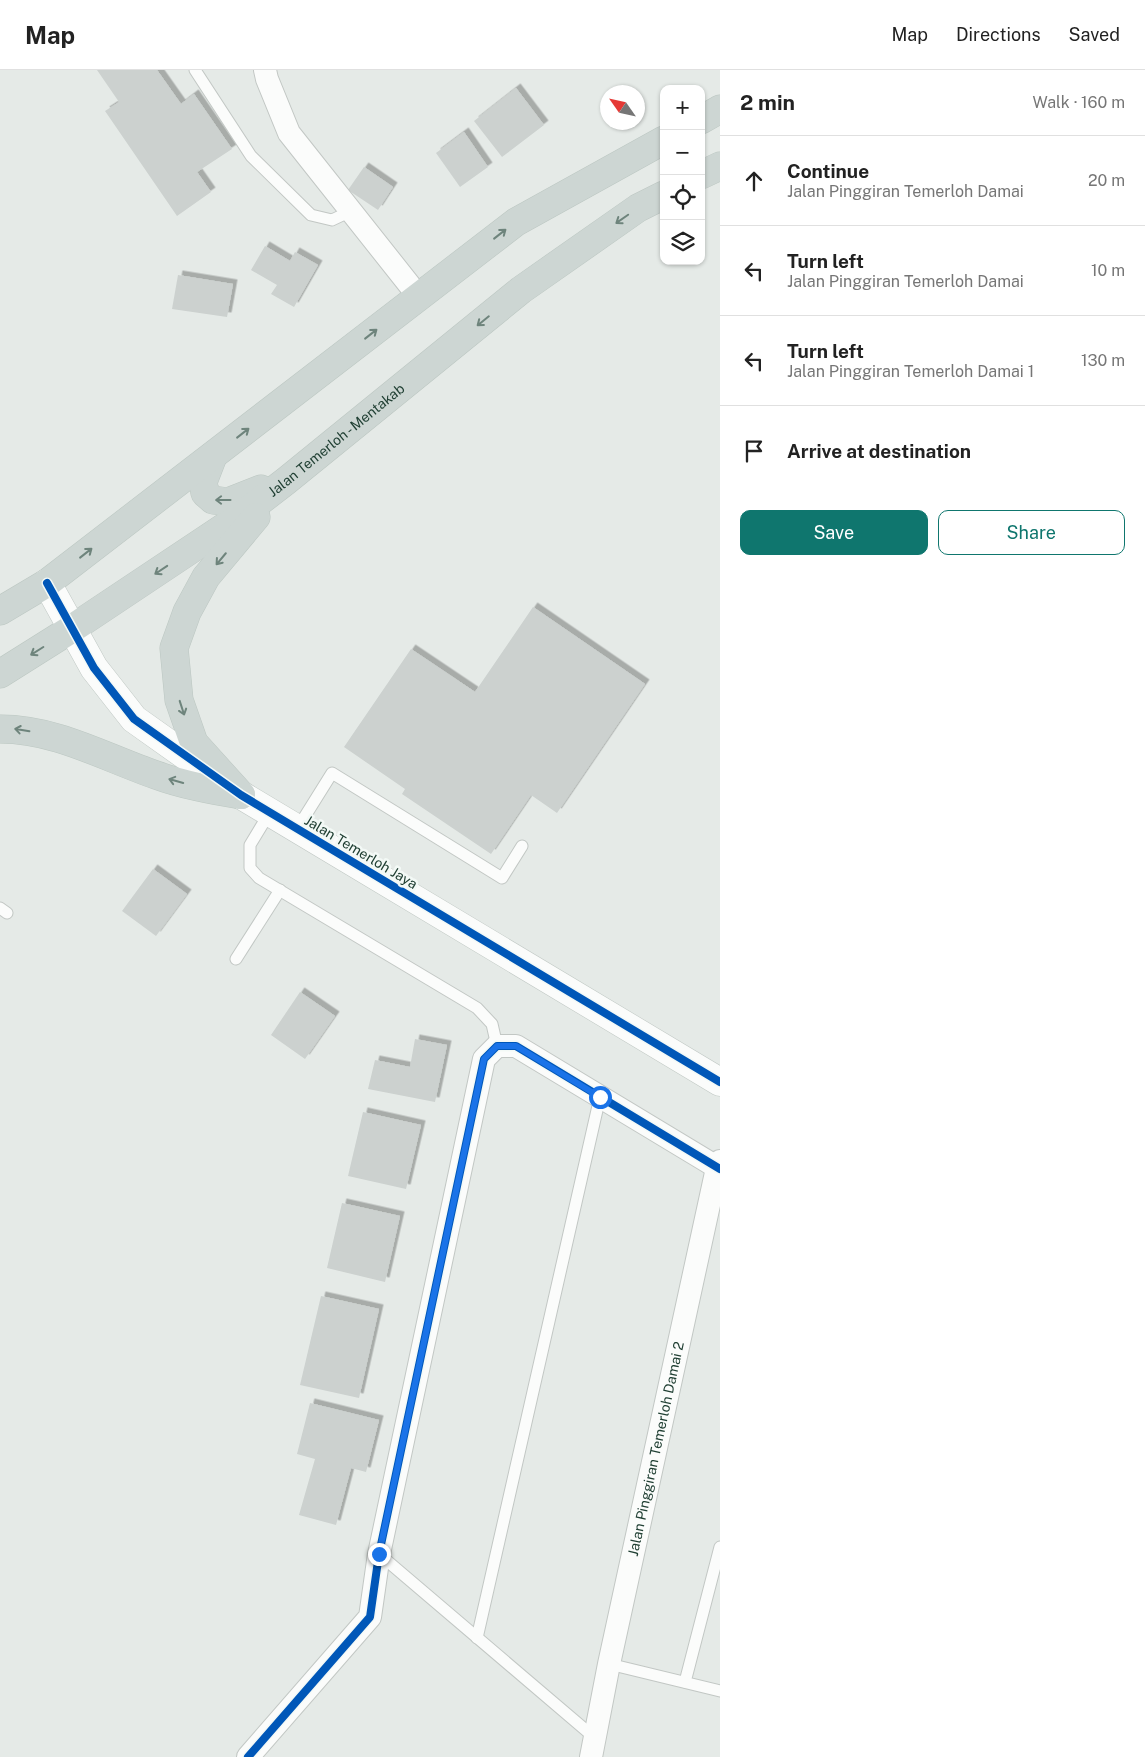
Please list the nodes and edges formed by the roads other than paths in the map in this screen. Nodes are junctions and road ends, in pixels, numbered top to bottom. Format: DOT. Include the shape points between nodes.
graph roads {
  1 [pos="195,70"];
  2 [pos="265,70"];
  3 [pos="720,109"];
  4 [pos="705,118"];
  5 [pos="660,142"];
  6 [pos="720,166"];
  7 [pos="705,173"];
  8 [pos="660,196"];
  9 [pos="352,211"];
  10 [pos="419,297"];
  11 [pos="213,456"];
  12 [pos="286,481"];
  13 [pos="47,583"];
  14 [pos="0,611"];
  15 [pos="73,628"];
  16 [pos="0,674"];
  17 [pos="0,729"];
  18 [pos="241,795"];
  19 [pos="270,812"];
  20 [pos="297,829"];
  21 [pos="522,846"];
  22 [pos="280,890"];
  23 [pos="236,959"];
  24 [pos="490,1052"];
  25 [pos="720,1082"];
  26 [pos="600,1097"];
  27 [pos="719,1166"];
  28 [pos="720,1547"];
  29 [pos="379,1554"];
  30 [pos="477,1638"];
  31 [pos="609,1664"];
  32 [pos="685,1682"];
  33 [pos="720,1691"];
  34 [pos="592,1748"];
  35 [pos="248,1757"];
  1 -- 9 [label="lane" via="251,156 311,215 332,220"];
  2 -- 9 [label="street" via="289,133"];
  3 -- 4 [label="main road"];
  10 -- 5 [label="main road, one-way" via="516,222"];
  6 -- 7 [label="main road"];
  8 -- 12 [label="main road, Jalan Temerloh - Mentakab, one-way" via="521,290"];
  9 -- 10 [label="street"];
  11 -- 10 [label="main road, one-way"];
  12 -- 11 [label="main road, one-way" via="228,502 213,500 205,493 203,482"];
  13 -- 11 [label="main road, one-way"];
  12 -- 15 [label="main road, Jalan Temerloh - Mentakab, one-way" via="238,518"];
  12 -- 18 [label="main road, one-way" via="206,577 187,612 174,648 179,700 194,743"];
  13 -- 14 [label="main road"];
  13 -- 15 [label="street, Jalan Temerloh Jaya"];
  15 -- 16 [label="main road, Jalan Temerloh - Mentakab, one-way"];
  15 -- 18 [label="street, Jalan Temerloh Jaya" via="94,668 134,720"];
  18 -- 17 [label="main road, one-way" via="196,787 156,775 46,735"];
  18 -- 19 [label="street, Jalan Temerloh Jaya"];
  19 -- 20 [label="street, Jalan Temerloh Jaya"];
  19 -- 22 [label="lane" via="250,845 250,868 259,878"];
  20 -- 21 [label="lane" via="332,773 502,878"];
  20 -- 25 [label="street, Jalan Temerloh Jaya"];
  22 -- 23 [label="lane"];
  22 -- 24 [label="lane" via="477,1008 492,1024"];
  24 -- 26 [label="street" via="516,1046"];
  24 -- 29 [label="street"];
  26 -- 27 [label="street"];
  26 -- 30 [label="lane"];
  27 -- 31 [label="street, Jalan Pinggiran Temerloh Damai 2"];
  28 -- 32 [label="lane"];
  29 -- 30 [label="lane"];
  29 -- 35 [label="street" via="370,1617"];
  30 -- 34 [label="lane"];
  31 -- 32 [label="lane"];
  31 -- 34 [label="street, Jalan Pinggiran Temerloh Damai 2"];
  32 -- 33 [label="lane"];
}
